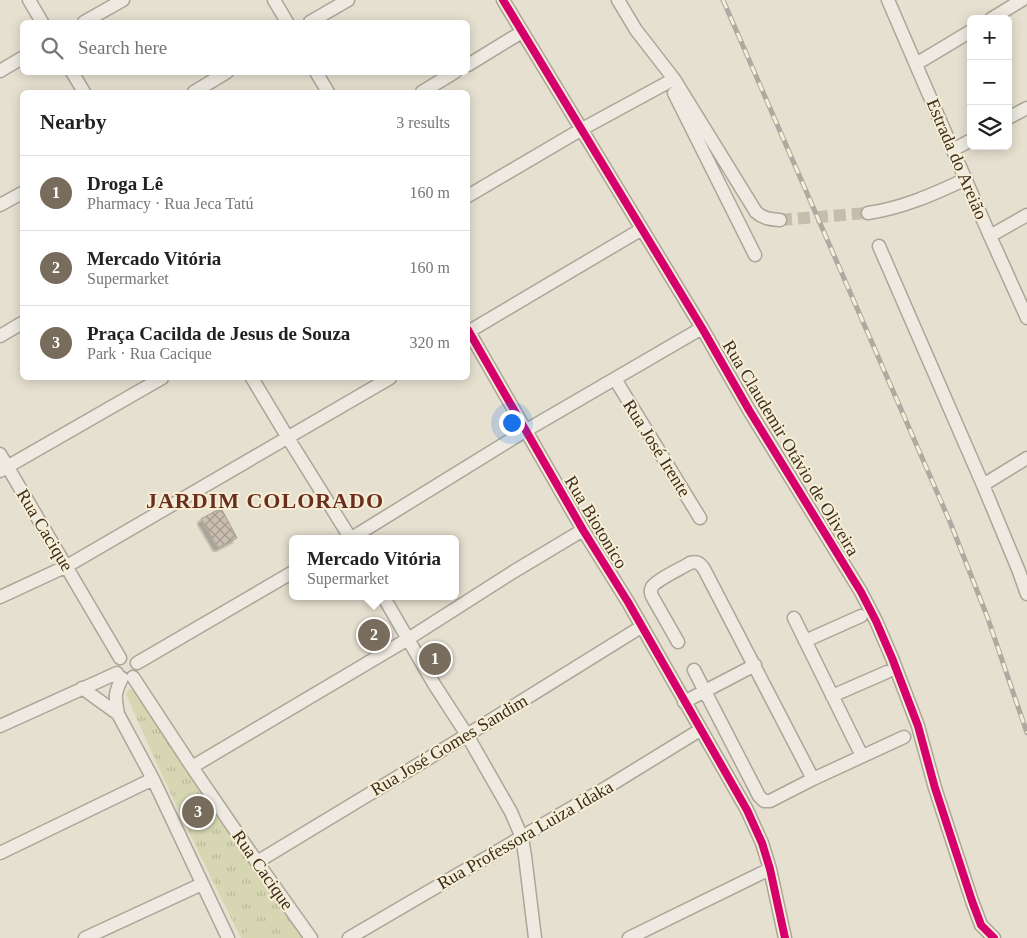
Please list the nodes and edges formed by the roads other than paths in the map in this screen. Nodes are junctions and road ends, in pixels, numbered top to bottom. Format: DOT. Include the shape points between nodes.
graph roads {
  1 [pos="29,0"];
  2 [pos="124,0"];
  3 [pos="274,0"];
  4 [pos="348,0"];
  5 [pos="503,0"];
  6 [pos="618,0"];
  7 [pos="888,0"];
  8 [pos="1022,0"];
  9 [pos="998,15"];
  10 [pos="41,20"];
  11 [pos="88,20"];
  12 [pos="286,20"];
  13 [pos="313,20"];
  14 [pos="522,32"];
  15 [pos="967,33"];
  16 [pos="20,59"];
  17 [pos="470,64"];
  18 [pos="916,64"];
  19 [pos="0,71"];
  20 [pos="74,75"];
  21 [pos="222,75"];
  22 [pos="318,75"];
  23 [pos="450,75"];
  24 [pos="671,80"];
  25 [pos="83,90"];
  26 [pos="197,90"];
  27 [pos="327,90"];
  28 [pos="425,90"];
  29 [pos="1027,108"];
  30 [pos="1012,116"];
  31 [pos="582,129"];
  32 [pos="967,142"];
  33 [pos="953,150"];
  34 [pos="966,179"];
  35 [pos="20,193"];
  36 [pos="470,195"];
  37 [pos="0,205"];
  38 [pos="868,213"];
  39 [pos="1027,214"];
  40 [pos="780,220"];
  41 [pos="642,229"];
  42 [pos="990,236"];
  43 [pos="880,246"];
  44 [pos="755,255"];
  45 [pos="1027,318"];
  46 [pos="20,324"];
  47 [pos="702,328"];
  48 [pos="470,330"];
  49 [pos="470,335"];
  50 [pos="0,336"];
  51 [pos="615,379"];
  52 [pos="159,380"];
  53 [pos="253,380"];
  54 [pos="387,380"];
  55 [pos="525,431"];
  56 [pos="288,438"];
  57 [pos="0,454"];
  58 [pos="1027,458"];
  59 [pos="4,470"];
  60 [pos="983,485"];
  61 [pos="700,518"];
  62 [pos="583,530"];
  63 [pos="348,535"];
  64 [pos="356,535"];
  65 [pos="67,566"];
  66 [pos="289,574"];
  67 [pos="1027,594"];
  68 [pos="0,597"];
  69 [pos="386,600"];
  70 [pos="861,616"];
  71 [pos="794,618"];
  72 [pos="641,627"];
  73 [pos="408,639"];
  74 [pos="805,641"];
  75 [pos="678,642"];
  76 [pos="120,658"];
  77 [pos="137,663"];
  78 [pos="755,665"];
  79 [pos="694,670"];
  80 [pos="887,672"];
  81 [pos="124,676"];
  82 [pos="82,688"];
  83 [pos="704,690"];
  84 [pos="832,696"];
  85 [pos="684,702"];
  86 [pos="118,714"];
  87 [pos="0,726"];
  88 [pos="700,730"];
  89 [pos="467,735"];
  90 [pos="904,737"];
  91 [pos="862,756"];
  92 [pos="192,767"];
  93 [pos="153,778"];
  94 [pos="814,779"];
  95 [pos="522,838"];
  96 [pos="0,853"];
  97 [pos="256,862"];
  98 [pos="770,869"];
  99 [pos="202,884"];
  100 [pos="99,935"];
  101 [pos="85,938"];
  102 [pos="228,938"];
  103 [pos="311,938"];
  104 [pos="349,938"];
  105 [pos="535,938"];
  106 [pos="629,938"];
  107 [pos="786,938"];
  108 [pos="994,938"];
  1 -- 10 [label="street"];
  2 -- 11 [label="street"];
  3 -- 12 [label="street"];
  4 -- 13 [label="street"];
  5 -- 14 [label="street, Rua Claudemir Otávio de Oliveira"];
  6 -- 24 [label="street"];
  7 -- 18 [label="street, Estrada do Areião"];
  8 -- 9 [label="street"];
  14 -- 17 [label="street"];
  14 -- 31 [label="street, Rua Claudemir Otávio de Oliveira"];
  15 -- 18 [label="street"];
  16 -- 19 [label="street"];
  18 -- 33 [label="street, Estrada do Areião"];
  20 -- 25 [label="street"];
  21 -- 26 [label="street"];
  22 -- 27 [label="street"];
  23 -- 28 [label="street"];
  24 -- 31 [label="street"];
  24 -- 40 [label="street" via="756,212 761,217"];
  24 -- 44 [label="street"];
  29 -- 30 [label="street"];
  31 -- 36 [label="street"];
  31 -- 41 [label="street, Rua Claudemir Otávio de Oliveira"];
  32 -- 33 [label="street"];
  33 -- 34 [label="street, Estrada do Areião"];
  34 -- 38 [label="street" via="922,199 890,210"];
  34 -- 42 [label="street, Estrada do Areião"];
  35 -- 37 [label="street"];
  39 -- 42 [label="street"];
  41 -- 47 [label="street, Rua Claudemir Otávio de Oliveira"];
  41 -- 48 [label="street"];
  42 -- 45 [label="street, Estrada do Areião"];
  43 -- 60 [label="street"];
  46 -- 50 [label="street"];
  47 -- 51 [label="street"];
  47 -- 108 [label="street, Rua Claudemir Otávio de Oliveira" via="876,621 918,726 934,788 981,926"];
  49 -- 55 [label="street, Rua Biotonico"];
  51 -- 55 [label="street"];
  51 -- 61 [label="street, Rua José Irente"];
  52 -- 59 [label="street"];
  53 -- 56 [label="street"];
  54 -- 56 [label="street"];
  55 -- 62 [label="street, Rua Biotonico"];
  55 -- 64 [label="street"];
  56 -- 63 [label="street"];
  56 -- 65 [label="street"];
  57 -- 59 [label="street, Rua Cacique"];
  58 -- 60 [label="street"];
  59 -- 65 [label="street, Rua Cacique"];
  60 -- 67 [label="street"];
  62 -- 72 [label="street, Rua Biotonico"];
  62 -- 73 [label="street"];
  65 -- 68 [label="street"];
  65 -- 76 [label="street, Rua Cacique"];
  66 -- 77 [label="street"];
  69 -- 73 [label="street"];
  70 -- 74 [label="street"];
  71 -- 74 [label="street"];
  72 -- 85 [label="street, Rua Biotonico"];
  72 -- 89 [label="street, Rua José Gomes Sandim"];
  73 -- 89 [label="street"];
  73 -- 92 [label="street"];
  74 -- 84 [label="street"];
  75 -- 78 [label="street" via="653,598 652,586 690,563 700,563"];
  76 -- 77 [label="street" via="129,656"];
  76 -- 81 [label="street" via="115,666"];
  77 -- 81 [label="street" via="137,670"];
  78 -- 83 [label="street"];
  78 -- 94 [label="street"];
  79 -- 83 [label="street"];
  80 -- 84 [label="street"];
  81 -- 82 [label="street"];
  81 -- 86 [label="street" via="116,690"];
  81 -- 92 [label="street, Rua Cacique"];
  82 -- 86 [label="street"];
  82 -- 87 [label="street"];
  83 -- 85 [label="street"];
  83 -- 94 [label="street" via="764,801"];
  84 -- 91 [label="street"];
  85 -- 88 [label="street, Rua Biotonico"];
  86 -- 93 [label="street"];
  88 -- 95 [label="street, Rua Professora Luiza Idaka"];
  88 -- 98 [label="street, Rua Biotonico" via="747,810"];
  89 -- 95 [label="street" via="511,812"];
  89 -- 97 [label="street, Rua José Gomes Sandim"];
  90 -- 91 [label="street"];
  91 -- 94 [label="street"];
  92 -- 97 [label="street, Rua Cacique"];
  93 -- 96 [label="street"];
  93 -- 99 [label="street"];
  95 -- 104 [label="street, Rua Professora Luiza Idaka"];
  95 -- 105 [label="street"];
  97 -- 103 [label="street, Rua Cacique"];
  98 -- 106 [label="street"];
  98 -- 107 [label="street, Rua Biotonico"];
  99 -- 100 [label="street"];
  99 -- 102 [label="street"];
  100 -- 101 [label="street"];
}
